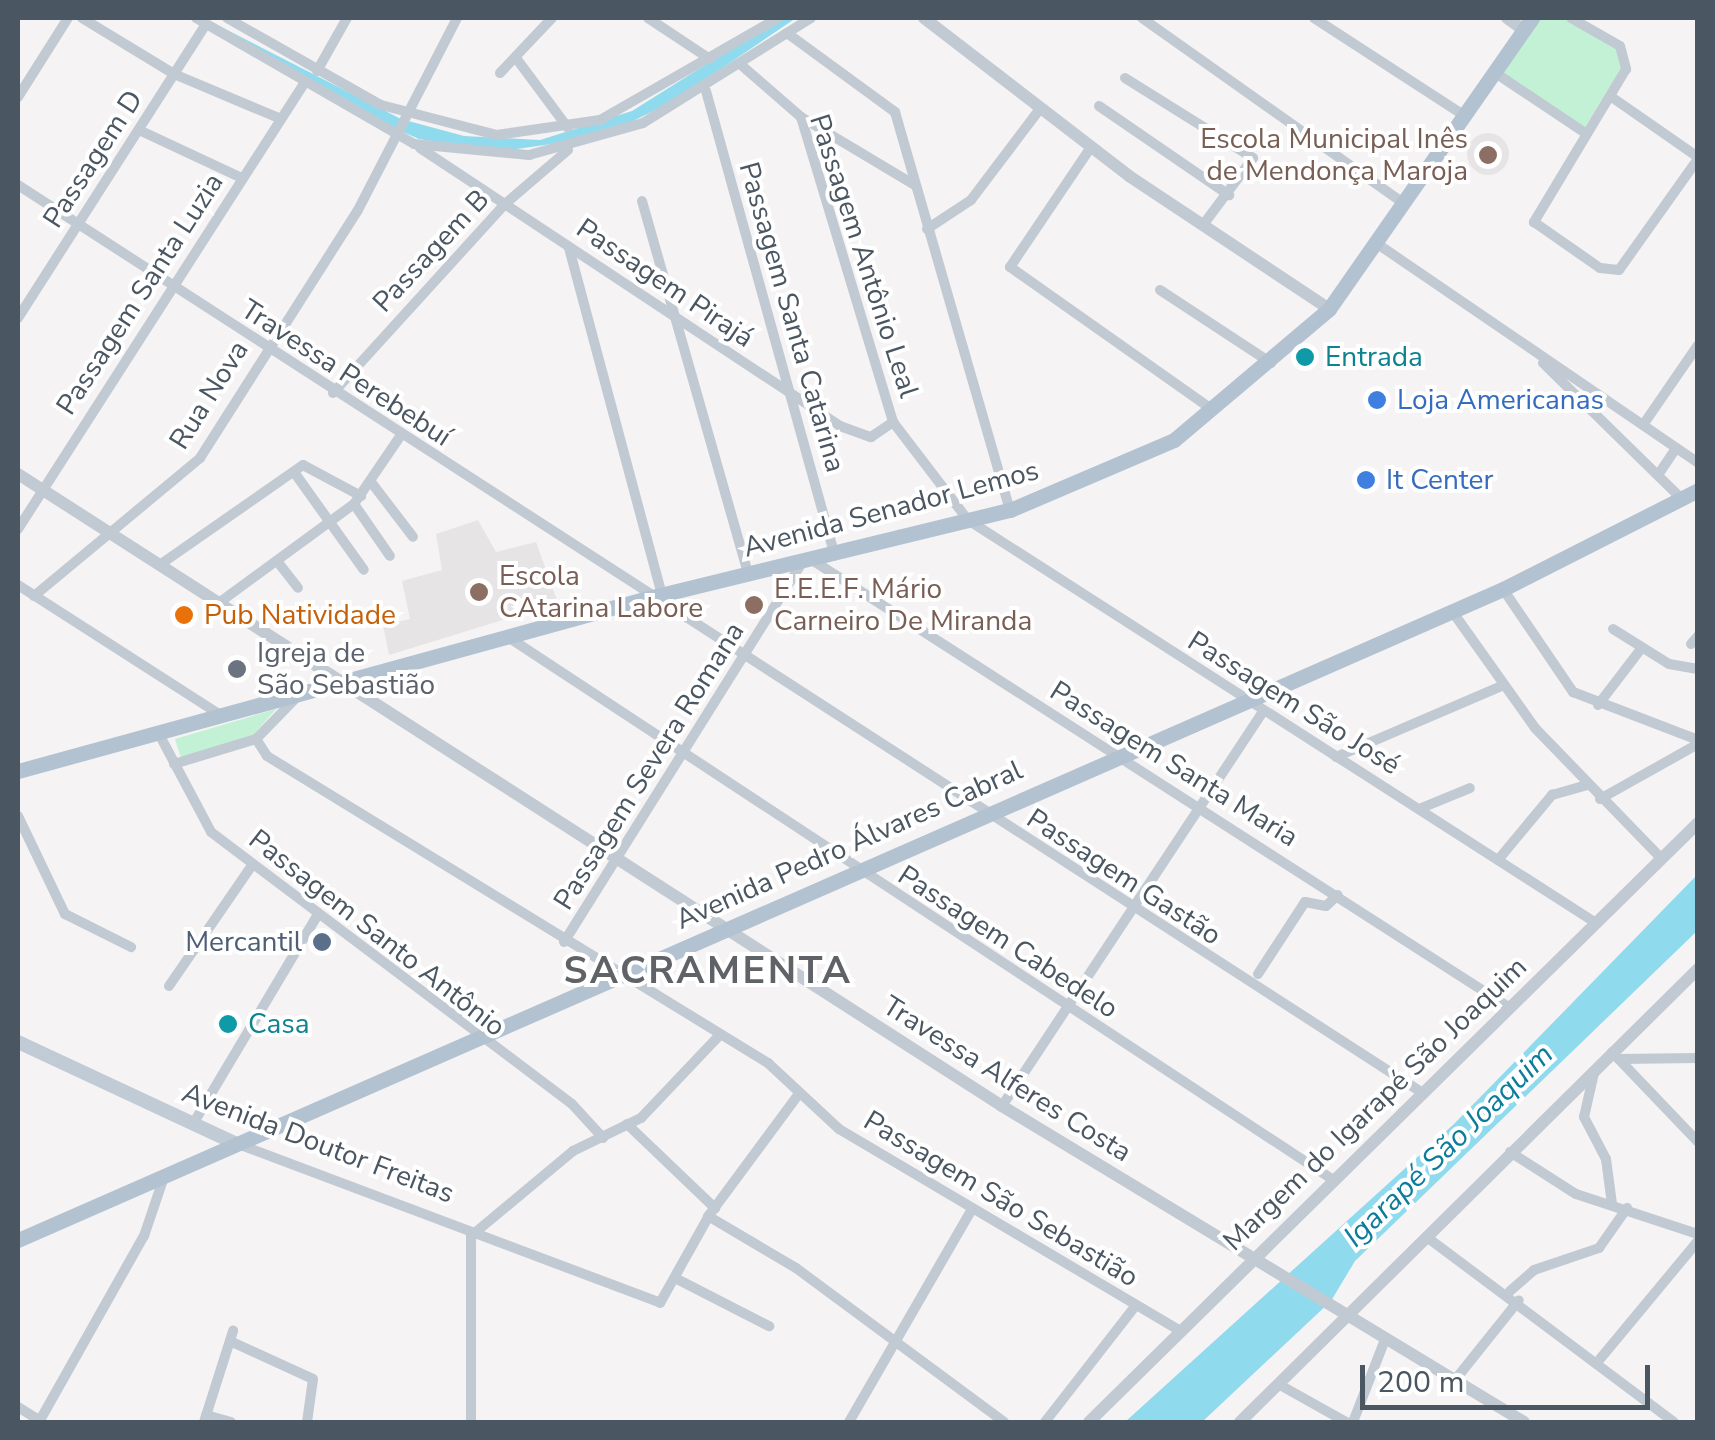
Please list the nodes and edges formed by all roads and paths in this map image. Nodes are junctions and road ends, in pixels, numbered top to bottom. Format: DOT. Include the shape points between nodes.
graph roads {
  1 [pos="68,18"];
  2 [pos="82,18"];
  3 [pos="227,18"];
  4 [pos="347,18"];
  5 [pos="457,18"];
  6 [pos="552,18"];
  7 [pos="648,18"];
  8 [pos="778,18"];
  9 [pos="811,18"];
  10 [pos="924,18"];
  11 [pos="1142,18"];
  12 [pos="1314,18"];
  13 [pos="1507,18"];
  14 [pos="1571,18"];
  15 [pos="201,21"];
  16 [pos="1159,22"];
  17 [pos="1527,23"];
  18 [pos="787,33"];
  19 [pos="516,58"];
  20 [pos="710,60"];
  21 [pos="740,64"];
  22 [pos="317,71"];
  23 [pos="1494,72"];
  24 [pos="174,74"];
  25 [pos="500,74"];
  26 [pos="1126,78"];
  27 [pos="302,84"];
  28 [pos="706,91"];
  29 [pos="18,96"];
  30 [pos="1613,98"];
  31 [pos="1099,106"];
  32 [pos="1039,110"];
  33 [pos="401,116"];
  34 [pos="1465,116"];
  35 [pos="802,117"];
  36 [pos="280,118"];
  37 [pos="568,128"];
  38 [pos="138,130"];
  39 [pos="394,133"];
  40 [pos="1585,133"];
  41 [pos="414,144"];
  42 [pos="570,148"];
  43 [pos="1092,148"];
  44 [pos="1698,158"];
  45 [pos="242,178"];
  46 [pos="914,184"];
  47 [pos="18,185"];
  48 [pos="1228,195"];
  49 [pos="642,201"];
  50 [pos="505,204"];
  51 [pos="1405,204"];
  52 [pos="1203,225"];
  53 [pos="77,227"];
  54 [pos="927,230"];
  55 [pos="1378,245"];
  56 [pos="569,248"];
  57 [pos="172,287"];
  58 [pos="1160,290"];
  59 [pos="1328,309"];
  60 [pos="673,315"];
  61 [pos="18,318"];
  62 [pos="1525,345"];
  63 [pos="266,346"];
  64 [pos="1698,346"];
  65 [pos="1272,364"];
  66 [pos="333,393"];
  67 [pos="789,394"];
  68 [pos="1216,412"];
  69 [pos="894,422"];
  70 [pos="1643,425"];
  71 [pos="401,435"];
  72 [pos="1676,448"];
  73 [pos="1698,463"];
  74 [pos="294,472"];
  75 [pos="18,474"];
  76 [pos="1658,475"];
  77 [pos="372,482"];
  78 [pos="41,490"];
  79 [pos="1698,490"];
  80 [pos="358,500"];
  81 [pos="1684,501"];
  82 [pos="1010,510"];
  83 [pos="333,520"];
  84 [pos="968,520"];
  85 [pos="18,529"];
  86 [pos="113,534"];
  87 [pos="413,537"];
  88 [pos="835,555"];
  89 [pos="390,556"];
  90 [pos="807,561"];
  91 [pos="277,562"];
  92 [pos="161,564"];
  93 [pos="364,570"];
  94 [pos="748,573"];
  95 [pos="18,585"];
  96 [pos="298,588"];
  97 [pos="1503,588"];
  98 [pos="657,595"];
  99 [pos="34,596"];
  100 [pos="220,602"];
  101 [pos="1452,612"];
  102 [pos="1613,629"];
  103 [pos="511,638"];
  104 [pos="1640,650"];
  105 [pos="746,654"];
  106 [pos="1698,669"];
  107 [pos="344,681"];
  108 [pos="1504,685"];
  109 [pos="300,694"];
  110 [pos="1246,702"];
  111 [pos="1598,705"];
  112 [pos="1263,712"];
  113 [pos="219,714"];
  114 [pos="159,734"];
  115 [pos="256,738"];
  116 [pos="1698,742"];
  117 [pos="679,754"];
  118 [pos="1117,755"];
  119 [pos="1336,757"];
  120 [pos="174,764"];
  121 [pos="18,772"];
  122 [pos="1586,785"];
  123 [pos="1470,788"];
  124 [pos="1600,798"];
  125 [pos="1200,805"];
  126 [pos="1419,809"];
  127 [pos="984,813"];
  128 [pos="18,816"];
  129 [pos="1698,823"];
  130 [pos="1662,859"];
  131 [pos="1498,860"];
  132 [pos="253,864"];
  133 [pos="617,864"];
  134 [pos="856,871"];
  135 [pos="1338,896"];
  136 [pos="1131,908"];
  137 [pos="318,914"];
  138 [pos="1596,924"];
  139 [pos="722,928"];
  140 [pos="564,942"];
  141 [pos="131,947"];
  142 [pos="620,974"];
  143 [pos="1258,974"];
  144 [pos="1695,975"];
  145 [pos="169,986"];
  146 [pos="1066,1006"];
  147 [pos="1510,1008"];
  148 [pos="718,1037"];
  149 [pos="479,1040"];
  150 [pos="18,1042"];
  151 [pos="1616,1056"];
  152 [pos="1698,1058"];
  153 [pos="1596,1070"];
  154 [pos="1424,1094"];
  155 [pos="798,1095"];
  156 [pos="1002,1106"];
  157 [pos="193,1124"];
  158 [pos="627,1124"];
  159 [pos="602,1138"];
  160 [pos="1698,1142"];
  161 [pos="238,1144"];
  162 [pos="1510,1152"];
  163 [pos="164,1176"];
  164 [pos="1334,1181"];
  165 [pos="1612,1204"];
  166 [pos="1627,1208"];
  167 [pos="712,1212"];
  168 [pos="970,1212"];
  169 [pos="471,1236"];
  170 [pos="1428,1238"];
  171 [pos="1698,1238"];
  172 [pos="18,1240"];
  173 [pos="1252,1262"];
  174 [pos="676,1278"];
  175 [pos="1510,1291"];
  176 [pos="1519,1300"];
  177 [pos="1136,1305"];
  178 [pos="1340,1318"];
  179 [pos="768,1326"];
  180 [pos="1180,1331"];
  181 [pos="896,1342"];
  182 [pos="1384,1342"];
  183 [pos="1600,1359"];
  184 [pos="1455,1380"];
  185 [pos="1280,1386"];
  186 [pos="18,1407"];
  187 [pos="205,1419"];
  188 [pos="40,1422"];
  189 [pos="231,1422"];
  190 [pos="307,1422"];
  191 [pos="472,1422"];
  192 [pos="849,1422"];
  193 [pos="1004,1422"];
  194 [pos="1045,1422"];
  195 [pos="1089,1422"];
  196 [pos="1240,1422"];
  197 [pos="1349,1422"];
  198 [pos="1524,1422"];
  199 [pos="1674,1422"];
  1 -- 29 [label="street"];
  2 -- 24 [label="street"];
  3 -- 22 [label="street"];
  4 -- 22 [label="street"];
  5 -- 33 [label="street, Rua Nova"];
  6 -- 19 [label="street"];
  7 -- 20 [label="street"];
  8 -- 20 [label="street"];
  9 -- 18 [label="street"];
  10 -- 32 [label="street"];
  11 -- 16 [label="street"];
  12 -- 34 [label="street"];
  13 -- 17 [label="street"];
  14 -- 30 [label="street" via="1624,50"];
  15 -- 24 [label="street, Passagem D"];
  15 -- 27 [label="street"];
  16 -- 51 [label="street"];
  17 -- 23 [label="main road, Avenida Senador Lemos"];
  18 -- 21 [label="street"];
  18 -- 46 [label="street" via="895,112"];
  19 -- 25 [label="street"];
  19 -- 37 [label="street"];
  20 -- 37 [label="street" via="649,98"];
  21 -- 28 [label="street"];
  21 -- 35 [label="street, Passagem Antônio Leal"];
  22 -- 33 [label="street"];
  23 -- 34 [label="main road, Avenida Senador Lemos"];
  23 -- 40 [label="street"];
  24 -- 36 [label="street"];
  24 -- 38 [label="street, Passagem D"];
  26 -- 48 [label="street" via="1253,158"];
  27 -- 36 [label="street, Passagem Santa Luzia"];
  27 -- 39 [label="street"];
  28 -- 42 [label="street"];
  28 -- 67 [label="street, Passagem Santa Catarina"];
  30 -- 40 [label="street"];
  30 -- 44 [label="street"];
  31 -- 48 [label="street"];
  32 -- 43 [label="street"];
  32 -- 54 [label="street" via="971,200"];
  33 -- 37 [label="street" via="480,134"];
  33 -- 39 [label="street, Rua Nova"];
  34 -- 51 [label="main road, Avenida Senador Lemos"];
  35 -- 46 [label="street"];
  35 -- 69 [label="street, Passagem Antônio Leal"];
  36 -- 45 [label="street, Passagem Santa Luzia"];
  38 -- 45 [label="street"];
  38 -- 53 [label="street, Passagem D"];
  39 -- 41 [label="street"];
  39 -- 63 [label="street, Rua Nova" via="358,210"];
  40 -- 44 [label="street" via="1531,216 1610,272 1624,265"];
  41 -- 42 [label="street" via="486,154"];
  41 -- 50 [label="street, Passagem Pirajá"];
  42 -- 50 [label="street, Passagem B"];
  43 -- 52 [label="street"];
  43 -- 68 [label="street" via="1018,252 1013,272"];
  45 -- 57 [label="street, Passagem Santa Luzia"];
  46 -- 54 [label="street"];
  47 -- 53 [label="street, Travessa Perebebuí"];
  48 -- 52 [label="street"];
  49 -- 60 [label="street"];
  50 -- 56 [label="street, Passagem Pirajá"];
  50 -- 66 [label="street, Passagem B"];
  51 -- 55 [label="main road, Avenida Senador Lemos"];
  52 -- 59 [label="street"];
  53 -- 57 [label="street, Travessa Perebebuí"];
  53 -- 61 [label="street, Passagem D"];
  54 -- 82 [label="street"];
  55 -- 59 [label="main road, Avenida Senador Lemos"];
  55 -- 62 [label="street"];
  56 -- 60 [label="street, Passagem Pirajá"];
  56 -- 98 [label="street"];
  57 -- 63 [label="street, Travessa Perebebuí"];
  57 -- 78 [label="street, Passagem Santa Luzia"];
  58 -- 65 [label="street"];
  59 -- 65 [label="main road, Avenida Senador Lemos"];
  60 -- 67 [label="street, Passagem Pirajá"];
  60 -- 94 [label="street"];
  62 -- 70 [label="street"];
  62 -- 76 [label="street"];
  63 -- 66 [label="street, Travessa Perebebuí"];
  63 -- 86 [label="street, Rua Nova" via="200,458"];
  64 -- 70 [label="street"];
  65 -- 68 [label="main road, Avenida Senador Lemos"];
  66 -- 71 [label="street, Travessa Perebebuí"];
  67 -- 69 [label="street, Passagem Pirajá" via="864,436"];
  67 -- 88 [label="street, Passagem Santa Catarina"];
  68 -- 82 [label="main road, Avenida Senador Lemos" via="1174,440"];
  69 -- 84 [label="street, Passagem Antônio Leal"];
  70 -- 72 [label="street"];
  71 -- 77 [label="street"];
  71 -- 98 [label="street, Travessa Perebebuí"];
  72 -- 73 [label="street"];
  72 -- 76 [label="street"];
  74 -- 80 [label="street" via="310,465"];
  74 -- 83 [label="street"];
  74 -- 92 [label="street"];
  75 -- 78 [label="street, Travessa Alferes Costa"];
  76 -- 81 [label="street"];
  77 -- 80 [label="street"];
  77 -- 87 [label="street"];
  78 -- 85 [label="street, Passagem Santa Luzia"];
  78 -- 86 [label="street, Travessa Alferes Costa"];
  79 -- 81 [label="main road, Avenida Pedro Álvares Cabral"];
  80 -- 83 [label="street"];
  80 -- 89 [label="street"];
  81 -- 97 [label="main road, Avenida Pedro Álvares Cabral"];
  82 -- 84 [label="main road, Avenida Senador Lemos"];
  83 -- 91 [label="street"];
  83 -- 93 [label="street"];
  84 -- 88 [label="main road, Avenida Senador Lemos"];
  84 -- 110 [label="street, Passagem São José"];
  86 -- 92 [label="street, Travessa Alferes Costa"];
  86 -- 99 [label="street, Rua Nova"];
  88 -- 90 [label="main road, Avenida Senador Lemos"];
  90 -- 94 [label="main road, Avenida Senador Lemos"];
  90 -- 105 [label="street, Passagem Severa Romana"];
  90 -- 118 [label="street, Passagem Santa Maria"];
  91 -- 96 [label="street"];
  91 -- 100 [label="street"];
  92 -- 100 [label="street, Travessa Alferes Costa"];
  94 -- 98 [label="main road, Avenida Senador Lemos"];
  95 -- 99 [label="street"];
  97 -- 101 [label="main road, Avenida Pedro Álvares Cabral"];
  97 -- 111 [label="street" via="1567,687"];
  98 -- 103 [label="main road, Avenida Senador Lemos"];
  98 -- 105 [label="street, Passagem Gastão"];
  99 -- 113 [label="street"];
  100 -- 107 [label="street, Travessa Alferes Costa"];
  101 -- 108 [label="street"];
  101 -- 110 [label="main road, Avenida Pedro Álvares Cabral"];
  102 -- 104 [label="street"];
  103 -- 107 [label="main road, Avenida Senador Lemos"];
  103 -- 117 [label="street, Passagem Cabedelo"];
  104 -- 106 [label="street"];
  104 -- 111 [label="street"];
  105 -- 117 [label="street, Passagem Severa Romana"];
  105 -- 127 [label="street, Passagem Gastão"];
  107 -- 109 [label="main road, Avenida Senador Lemos"];
  107 -- 133 [label="street, Travessa Alferes Costa"];
  108 -- 119 [label="street"];
  108 -- 122 [label="street"];
  109 -- 113 [label="main road, Avenida Senador Lemos"];
  109 -- 115 [label="street"];
  110 -- 112 [label="street, Passagem São José"];
  110 -- 118 [label="main road, Avenida Pedro Álvares Cabral"];
  111 -- 116 [label="street"];
  112 -- 119 [label="street, Passagem São José"];
  112 -- 125 [label="street"];
  113 -- 114 [label="main road, Avenida Senador Lemos"];
  114 -- 120 [label="street, Passagem Santo Antônio"];
  114 -- 121 [label="main road, Avenida Senador Lemos"];
  115 -- 120 [label="street"];
  115 -- 140 [label="street, Passagem São Sebastião" via="267,756"];
  116 -- 124 [label="street"];
  117 -- 133 [label="street, Passagem Severa Romana"];
  117 -- 134 [label="street, Passagem Cabedelo"];
  118 -- 125 [label="street, Passagem Santa Maria"];
  118 -- 127 [label="main road, Avenida Pedro Álvares Cabral"];
  119 -- 126 [label="street, Passagem São José"];
  120 -- 132 [label="street, Passagem Santo Antônio" via="203,824"];
  122 -- 124 [label="street"];
  122 -- 131 [label="street" via="1552,795"];
  123 -- 126 [label="street"];
  124 -- 130 [label="street"];
  125 -- 135 [label="street, Passagem Santa Maria"];
  125 -- 136 [label="street"];
  126 -- 131 [label="street, Passagem São José"];
  127 -- 134 [label="main road, Avenida Pedro Álvares Cabral"];
  127 -- 136 [label="street, Passagem Gastão"];
  128 -- 141 [label="street" via="66,914"];
  129 -- 130 [label="street, Margem do Igarapé São Joaquim"];
  130 -- 138 [label="street, Margem do Igarapé São Joaquim"];
  131 -- 138 [label="street, Passagem São José"];
  132 -- 137 [label="street, Passagem Santo Antônio"];
  132 -- 145 [label="street"];
  133 -- 139 [label="street, Travessa Alferes Costa"];
  133 -- 140 [label="street, Passagem Severa Romana"];
  134 -- 139 [label="main road, Avenida Pedro Álvares Cabral"];
  134 -- 146 [label="street, Passagem Cabedelo"];
  135 -- 143 [label="street" via="1326,906 1305,902"];
  135 -- 147 [label="street, Passagem Santa Maria"];
  136 -- 146 [label="street"];
  136 -- 154 [label="street, Passagem Gastão"];
  137 -- 149 [label="street, Passagem Santo Antônio"];
  137 -- 157 [label="street"];
  138 -- 147 [label="street, Margem do Igarapé São Joaquim"];
  139 -- 142 [label="main road, Avenida Pedro Álvares Cabral"];
  139 -- 156 [label="street, Travessa Alferes Costa"];
  140 -- 142 [label="street, Passagem São Sebastião"];
  142 -- 148 [label="street, Passagem São Sebastião"];
  142 -- 149 [label="main road, Avenida Pedro Álvares Cabral"];
  144 -- 151 [label="street"];
  146 -- 156 [label="street"];
  146 -- 164 [label="street, Passagem Cabedelo"];
  147 -- 154 [label="street, Margem do Igarapé São Joaquim"];
  148 -- 155 [label="street, Passagem São Sebastião" via="768,1063"];
  148 -- 158 [label="street"];
  149 -- 159 [label="street, Passagem Santo Antônio" via="572,1104"];
  149 -- 161 [label="main road, Avenida Pedro Álvares Cabral"];
  150 -- 157 [label="main road, Avenida Doutor Freitas"];
  151 -- 152 [label="street"];
  151 -- 153 [label="street"];
  151 -- 160 [label="street"];
  153 -- 162 [label="street"];
  153 -- 165 [label="street" via="1584,1117 1606,1159"];
  154 -- 164 [label="street, Margem do Igarapé São Joaquim"];
  155 -- 167 [label="street"];
  155 -- 168 [label="street, Passagem São Sebastião"];
  156 -- 173 [label="street, Travessa Alferes Costa"];
  157 -- 161 [label="main road, Avenida Doutor Freitas"];
  158 -- 159 [label="street"];
  158 -- 167 [label="street"];
  159 -- 169 [label="street" via="573,1151"];
  161 -- 163 [label="main road, Avenida Pedro Álvares Cabral"];
  161 -- 169 [label="street, Avenida Doutor Freitas" via="426,1209"];
  162 -- 165 [label="street" via="1556,1184"];
  162 -- 170 [label="street"];
  163 -- 172 [label="main road, Avenida Pedro Álvares Cabral"];
  163 -- 188 [label="street" via="144,1236"];
  164 -- 173 [label="street, Margem do Igarapé São Joaquim"];
  165 -- 166 [label="street"];
  166 -- 171 [label="street"];
  166 -- 175 [label="street" via="1599,1248 1534,1270"];
  167 -- 174 [label="street"];
  167 -- 181 [label="street"];
  168 -- 177 [label="street, Passagem São Sebastião"];
  168 -- 181 [label="street"];
  169 -- 174 [label="street, Avenida Doutor Freitas" via="660,1303"];
  169 -- 191 [label="street"];
  170 -- 175 [label="street"];
  170 -- 178 [label="street"];
  171 -- 183 [label="street"];
  173 -- 178 [label="street, Travessa Alferes Costa"];
  173 -- 180 [label="street, Margem do Igarapé São Joaquim"];
  174 -- 179 [label="street"];
  175 -- 176 [label="street"];
  176 -- 183 [label="street"];
  176 -- 184 [label="street"];
  177 -- 180 [label="street, Passagem São Sebastião"];
  177 -- 194 [label="street"];
  178 -- 182 [label="street, Travessa Alferes Costa"];
  178 -- 185 [label="street"];
  180 -- 195 [label="street, Margem do Igarapé São Joaquim"];
  181 -- 192 [label="street"];
  181 -- 193 [label="street"];
  182 -- 184 [label="street, Travessa Alferes Costa"];
  182 -- 197 [label="street"];
  183 -- 199 [label="street"];
  184 -- 198 [label="street, Travessa Alferes Costa"];
  185 -- 196 [label="street"];
  185 -- 197 [label="street"];
  186 -- 188 [label="street"];
  187 -- 189 [label="street"];
  187 -- 190 [label="street" via="232,1336 308,1375 313,1401"];
}
